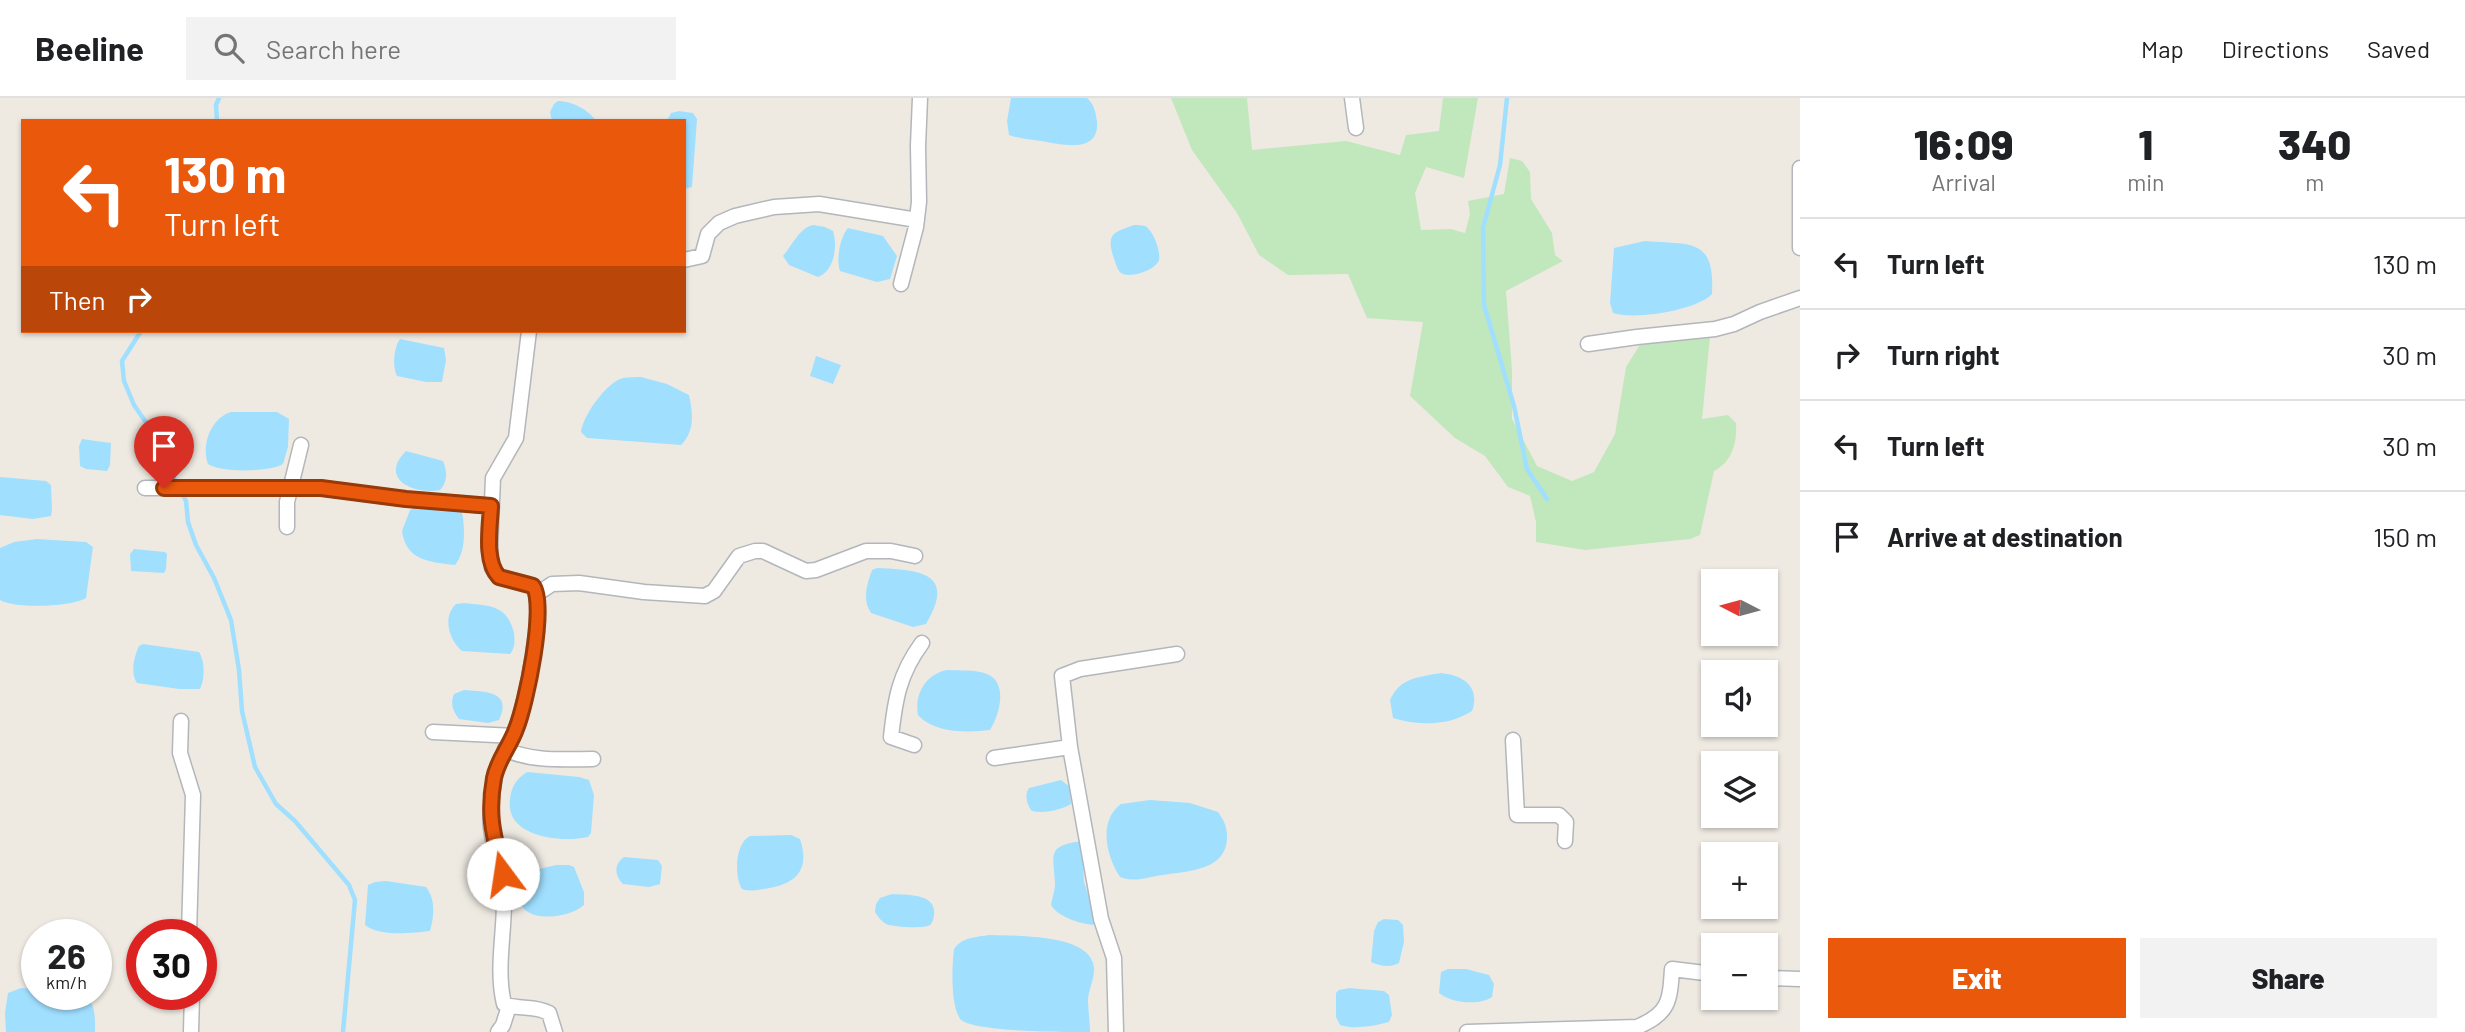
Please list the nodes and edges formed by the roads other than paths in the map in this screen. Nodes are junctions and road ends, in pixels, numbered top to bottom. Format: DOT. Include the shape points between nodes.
graph roads {
  1 [pos="920,98"];
  2 [pos="1352,98"];
  3 [pos="1356,128"];
  4 [pos="1800,168"];
  5 [pos="917,220"];
  6 [pos="1800,248"];
  7 [pos="686,260"];
  8 [pos="901,284"];
  9 [pos="1800,298"];
  10 [pos="529,333"];
  11 [pos="1588,344"];
  12 [pos="301,445"];
  13 [pos="145,488"];
  14 [pos="290,488"];
  15 [pos="491,506"];
  16 [pos="287,527"];
  17 [pos="915,556"];
  18 [pos="537,594"];
  19 [pos="922,643"];
  20 [pos="1177,654"];
  21 [pos="181,721"];
  22 [pos="433,732"];
  23 [pos="1513,740"];
  24 [pos="509,743"];
  25 [pos="914,745"];
  26 [pos="1070,747"];
  27 [pos="993,758"];
  28 [pos="593,759"];
  29 [pos="1565,841"];
  30 [pos="189,919"];
  31 [pos="1701,973"];
  32 [pos="1778,978"];
  33 [pos="1800,979"];
  34 [pos="509,1006"];
  35 [pos="192,1010"];
  36 [pos="191,1032"];
  37 [pos="498,1032"];
  38 [pos="555,1032"];
  39 [pos="1116,1032"];
  40 [pos="1467,1032"];
  1 -- 5 [label="street"];
  2 -- 3 [label="street"];
  4 -- 6 [label="street"];
  5 -- 7 [label="street" via="819,204 774,207 719,223 708,234 702,256"];
  5 -- 8 [label="street"];
  9 -- 11 [label="street" via="1715,329"];
  10 -- 15 [label="street" via="519,429 495,471"];
  12 -- 14 [label="street"];
  13 -- 14 [label="street"];
  14 -- 15 [label="street"];
  14 -- 16 [label="street"];
  15 -- 18 [label="street" via="490,548 495,573 533,586"];
  17 -- 18 [label="street" via="866,551 806,571 755,551 739,556 714,591 705,596 570,583 552,584"];
  18 -- 24 [label="street" via="536,639 525,696"];
  19 -- 25 [label="street" via="908,662 896,695 891,737"];
  20 -- 26 [label="street" via="1062,676"];
  21 -- 30 [label="street" via="180,753 193,795"];
  22 -- 24 [label="street"];
  23 -- 29 [label="street" via="1517,815 1559,815 1566,822"];
  24 -- 28 [label="street" via="513,753"];
  24 -- 34 [label="street" via="496,770 491,808 491,830 503,874 500,978 504,1004"];
  26 -- 27 [label="street"];
  26 -- 39 [label="street" via="1101,919 1114,957"];
  31 -- 40 [label="street" via="1672,969 1670,1000 1661,1013 1637,1027"];
  32 -- 33 [label="street"];
  34 -- 37 [label="street"];
  34 -- 38 [label="street" via="549,1013"];
  35 -- 36 [label="street"];
}
